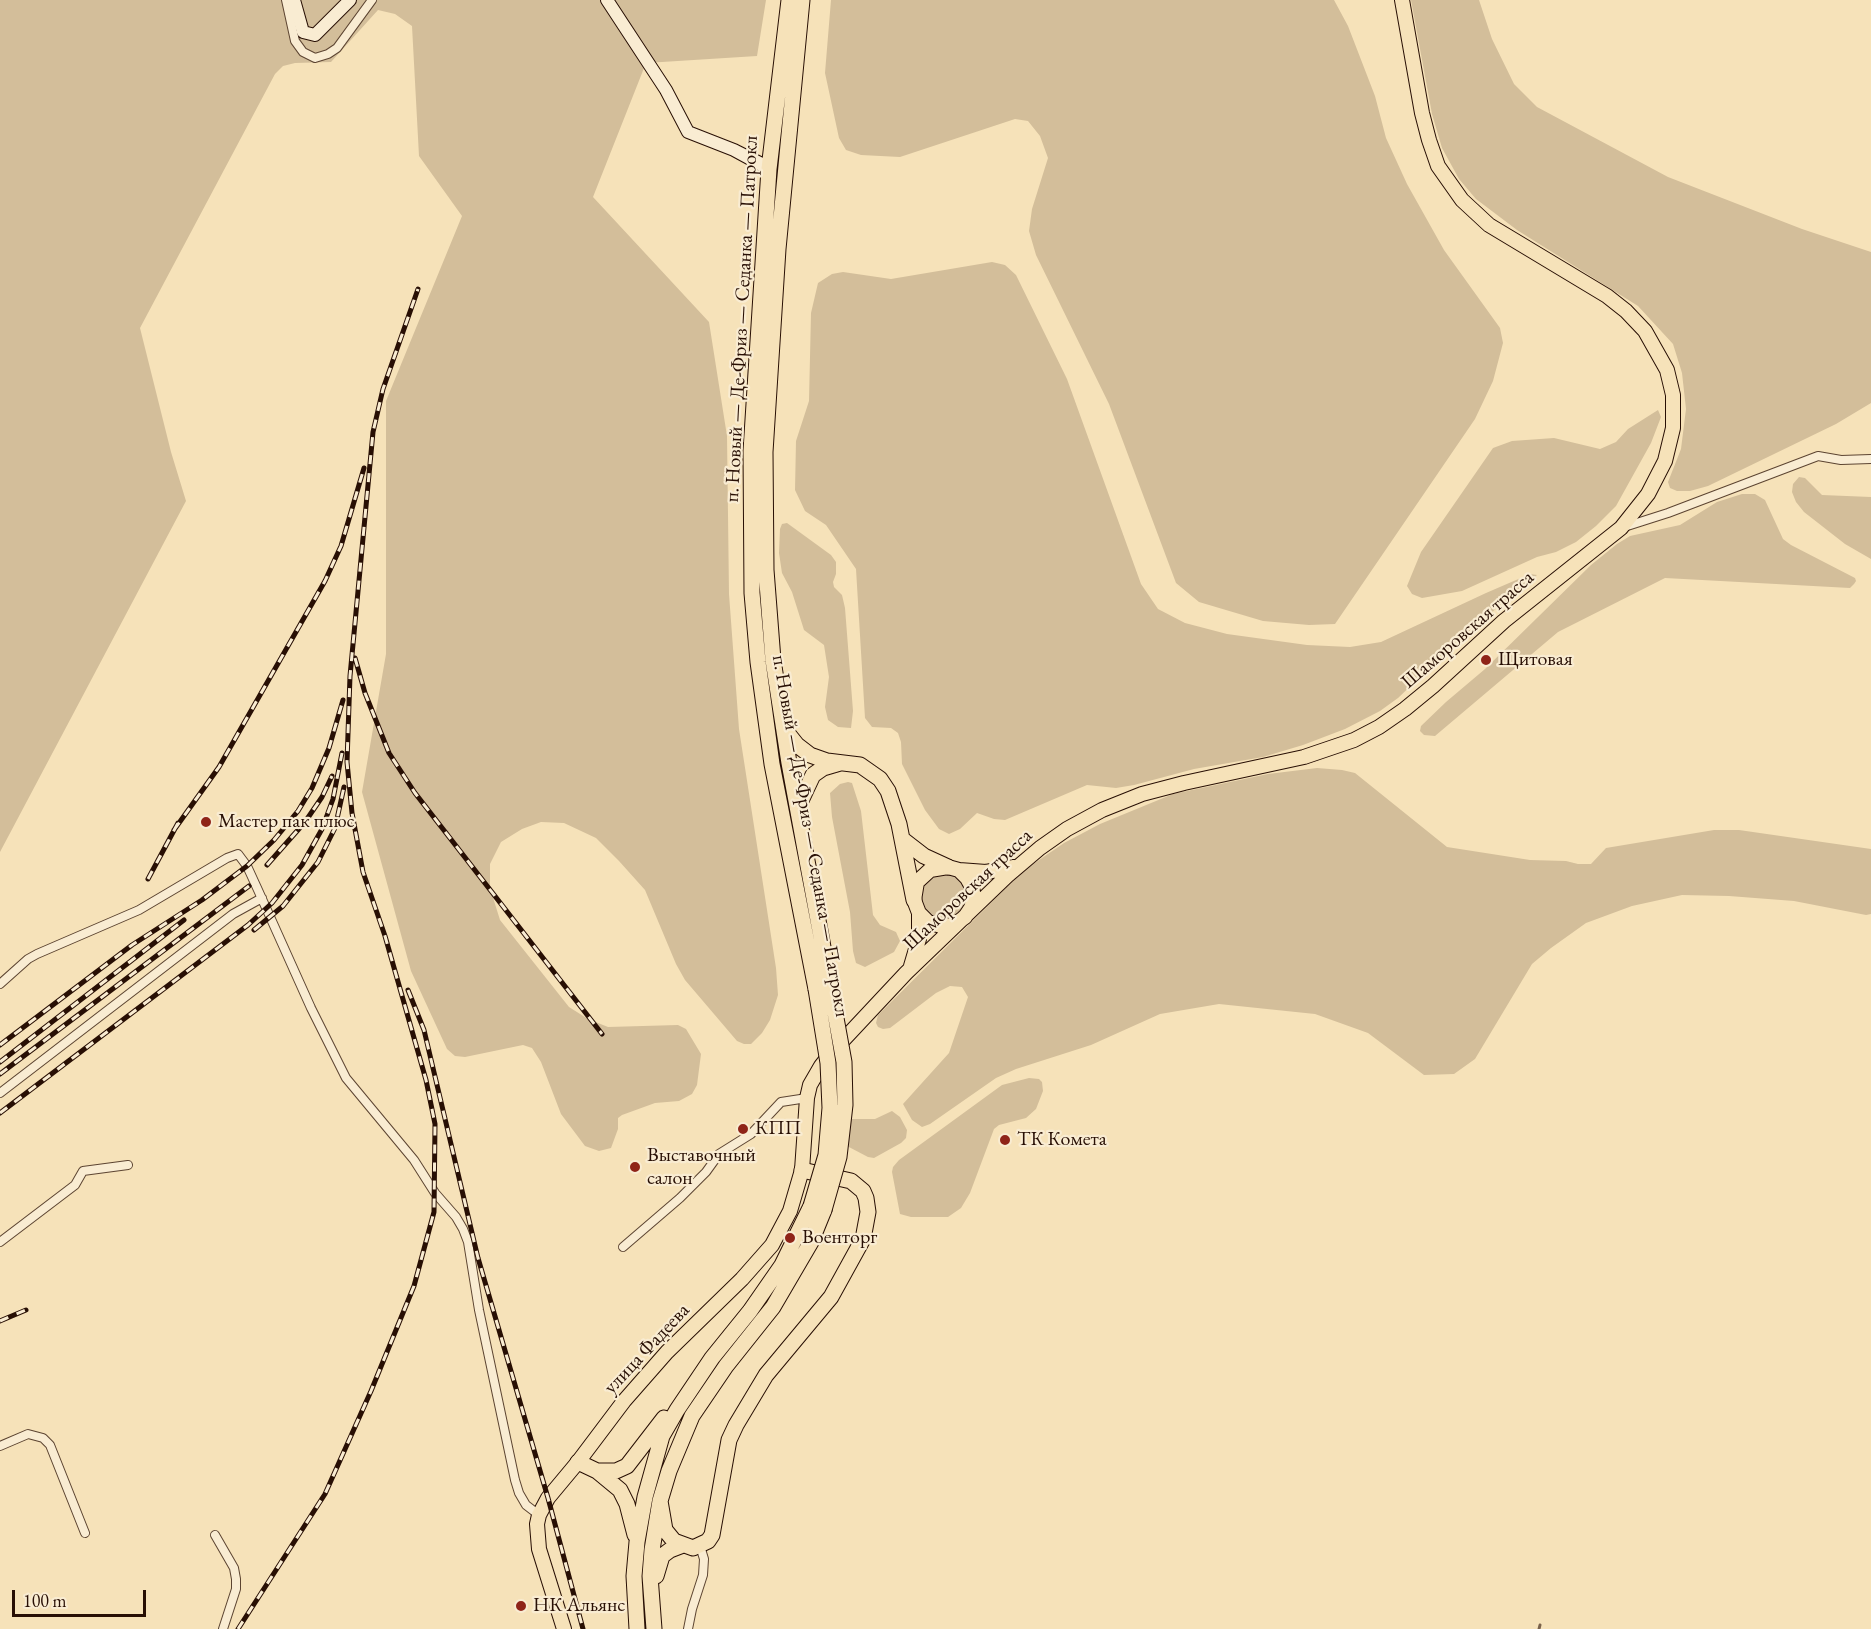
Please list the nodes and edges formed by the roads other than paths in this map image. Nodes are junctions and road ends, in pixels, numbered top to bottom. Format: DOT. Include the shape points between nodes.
graph roads {
  1 [pos="286,0"];
  2 [pos="294,0"];
  3 [pos="350,0"];
  4 [pos="372,0"];
  5 [pos="607,0"];
  6 [pos="789,0"];
  7 [pos="802,0"];
  8 [pos="1402,0"];
  9 [pos="769,169"];
  10 [pos="1871,459"];
  11 [pos="1621,528"];
  12 [pos="783,727"];
  13 [pos="843,763"];
  14 [pos="798,807"];
  15 [pos="902,838"];
  16 [pos="1019,866"];
  17 [pos="953,869"];
  18 [pos="262,898"];
  19 [pos="916,906"];
  20 [pos="965,917"];
  21 [pos="906,973"];
  22 [pos="0,984"];
  23 [pos="823,987"];
  24 [pos="0,1093"];
  25 [pos="807,1098"];
  26 [pos="128,1165"];
  27 [pos="802,1170"];
  28 [pos="818,1208"];
  29 [pos="0,1242"];
  30 [pos="623,1247"];
  31 [pos="677,1410"];
  32 [pos="0,1446"];
  33 [pos="578,1462"];
  34 [pos="597,1471"];
  35 [pos="660,1501"];
  36 [pos="539,1515"];
  37 [pos="86,1533"];
  38 [pos="215,1535"];
  39 [pos="637,1542"];
  40 [pos="684,1545"];
  41 [pos="700,1546"];
  42 [pos="651,1600"];
  43 [pos="223,1629"];
  44 [pos="564,1629"];
  45 [pos="637,1629"];
  46 [pos="654,1629"];
  47 [pos="688,1629"];
  1 -- 4 [label="street" via="295,41 303,52 315,58 337,48"];
  2 -- 3 [label="main road" via="303,32 315,35"];
  5 -- 9 [label="main road" via="666,90 688,132"];
  6 -- 9 [label="highway, п. Новый — Де-Фриз — Седанка — Патрокл"];
  7 -- 12 [label="highway, п. Новый — Де-Фриз — Седанка — Патрокл" via="781,214 765,452 769,612"];
  8 -- 11 [label="main road, Шаморовская трасса" via="1429,140 1438,166 1451,186 1489,225 1626,311 1645,331 1667,370 1675,411 1665,461 1648,494"];
  9 -- 23 [label="highway, п. Новый — Де-Фриз — Седанка — Патрокл" via="751,451 752,593 772,764"];
  10 -- 11 [label="street" via="1818,456"];
  11 -- 16 [label="main road, Шаморовская трасса" via="1379,727 1304,757 1142,794 1067,829"];
  12 -- 13 [label="highway" via="810,755"];
  12 -- 14 [label="highway, п. Новый — Де-Фриз — Седанка — Патрокл"];
  13 -- 14 [label="highway" via="829,765 813,775"];
  13 -- 15 [label="highway" via="866,768 880,779 888,791"];
  14 -- 23 [label="highway, п. Новый — Де-Фриз — Седанка — Патрокл"];
  15 -- 17 [label="highway" via="924,856"];
  15 -- 19 [label="highway"];
  16 -- 17 [label="main road" via="986,872"];
  16 -- 20 [label="main road, Шаморовская трасса"];
  17 -- 19 [label="main road" via="930,870 923,875 917,882"];
  17 -- 20 [label="main road" via="967,878 972,887 974,898"];
  18 -- 22 [label="street" via="238,854 139,910 36,954"];
  18 -- 24 [label="street" via="233,914"];
  18 -- 36 [label="street" via="346,1078 414,1160 464,1229 515,1480 526,1505"];
  19 -- 20 [label="main road" via="928,922 941,926"];
  19 -- 21 [label="main road" via="918,946"];
  20 -- 21 [label="main road, Шаморовская трасса"];
  21 -- 25 [label="main road, Шаморовская трасса" via="826,1059"];
  23 -- 28 [label="highway, п. Новый — Де-Фриз — Седанка — Патрокл, bridge" via="830,1108"];
  25 -- 27 [label="main road, улица Фадеева"];
  25 -- 30 [label="street" via="782,1102 751,1134 719,1154 680,1198"];
  26 -- 29 [label="street" via="85,1170 75,1185"];
  27 -- 33 [label="main road, улица Фадеева" via="790,1212 772,1245 667,1352"];
  27 -- 41 [label="highway" via="851,1181 863,1191 868,1212 863,1239 831,1297 766,1375 740,1417 729,1440 711,1536"];
  28 -- 31 [label="highway, п. Новый — Де-Фриз — Седанка — Патрокл" via="750,1311"];
  28 -- 35 [label="highway, п. Новый — Де-Фриз — Седанка — Патрокл" via="810,1242 773,1307 692,1416"];
  31 -- 34 [label="highway" via="663,1419 627,1466 616,1471"];
  31 -- 39 [label="highway, п. Новый — Де-Фриз — Седанка — Патрокл" via="662,1436"];
  32 -- 37 [label="street" via="28,1434 43,1438 50,1445"];
  33 -- 34 [label="highway"];
  33 -- 36 [label="main road, улица Фадеева"];
  34 -- 39 [label="highway" via="620,1490"];
  35 -- 40 [label="highway" via="665,1530 674,1541"];
  35 -- 42 [label="highway, п. Новый — Де-Фриз — Седанка — Патрокл" via="652,1550"];
  36 -- 44 [label="main road" via="539,1549"];
  38 -- 43 [label="street" via="236,1579"];
  39 -- 45 [label="highway, п. Новый — Де-Фриз — Седанка — Патрокл"];
  40 -- 41 [label="highway"];
  40 -- 42 [label="highway" via="663,1556"];
  41 -- 47 [label="street" via="703,1575"];
  42 -- 46 [label="highway, п. Новый — Де-Фриз — Седанка — Патрокл"];
}
